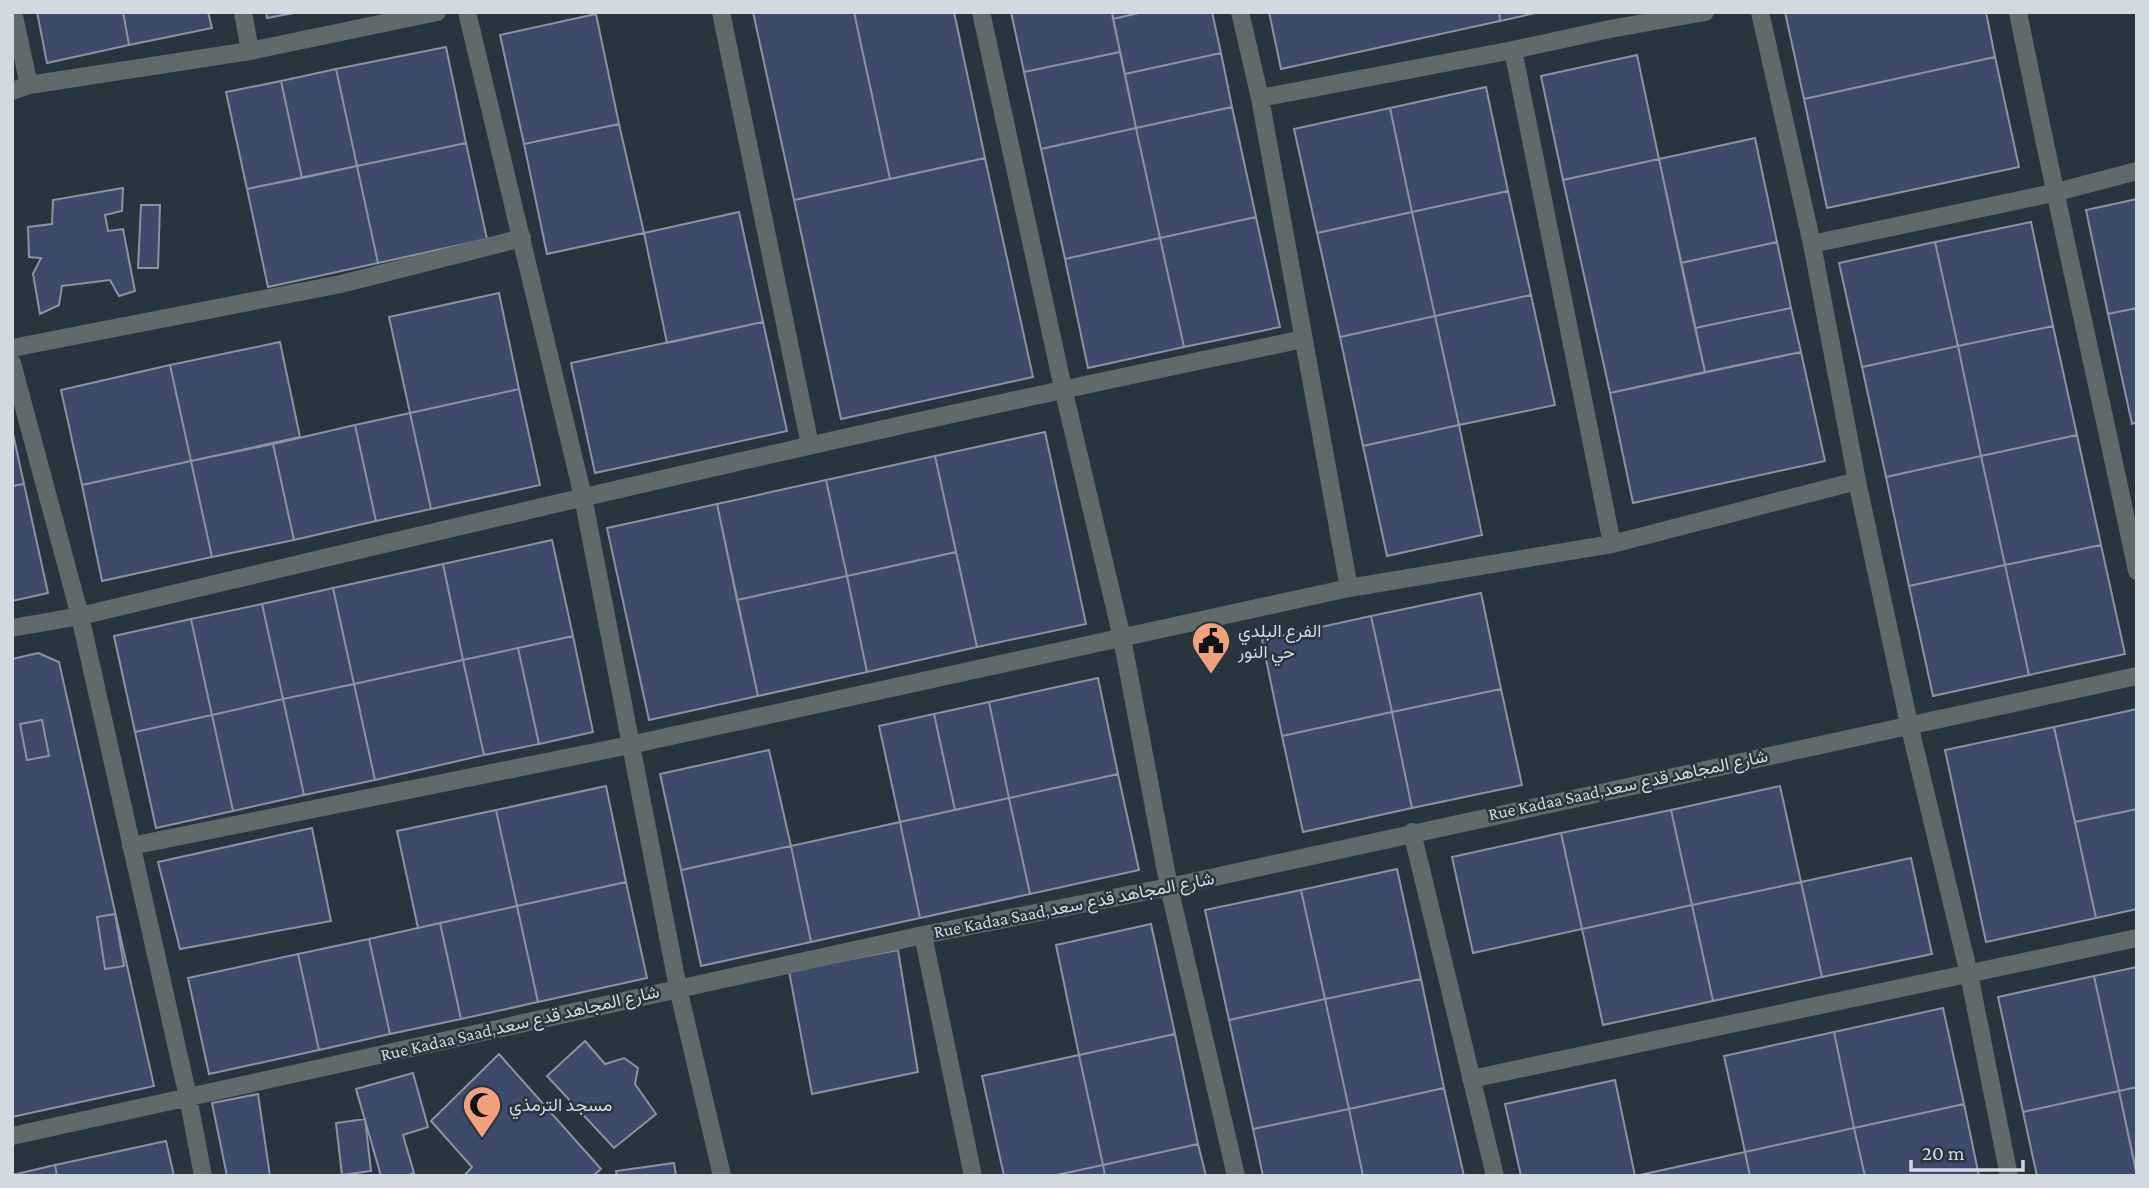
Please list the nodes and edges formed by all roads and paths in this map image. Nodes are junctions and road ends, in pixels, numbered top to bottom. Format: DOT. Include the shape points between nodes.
graph roads {
  1 [pos="13,12"];
  2 [pos="243,12"];
  3 [pos="437,12"];
  4 [pos="467,12"];
  5 [pos="721,12"];
  6 [pos="981,12"];
  7 [pos="1240,12"];
  8 [pos="1705,12"];
  9 [pos="1760,12"];
  10 [pos="2018,12"];
  11 [pos="1513,50"];
  12 [pos="250,51"];
  13 [pos="21,88"];
  14 [pos="1261,98"];
  15 [pos="2137,172"];
  16 [pos="2053,192"];
  17 [pos="522,238"];
  18 [pos="1812,244"];
  19 [pos="1304,339"];
  20 [pos="12,348"];
  21 [pos="12,363"];
  22 [pos="1063,388"];
  23 [pos="810,445"];
  24 [pos="1857,481"];
  25 [pos="583,497"];
  26 [pos="1612,544"];
  27 [pos="2137,571"];
  28 [pos="1349,588"];
  29 [pos="80,616"];
  30 [pos="12,628"];
  31 [pos="1122,638"];
  32 [pos="2137,676"];
  33 [pos="1909,724"];
  34 [pos="630,745"];
  35 [pos="1412,832"];
  36 [pos="131,846"];
  37 [pos="1170,887"];
  38 [pos="923,935"];
  39 [pos="2137,938"];
  40 [pos="1969,974"];
  41 [pos="678,988"];
  42 [pos="1471,1079"];
  43 [pos="188,1097"];
  44 [pos="12,1136"];
  45 [pos="203,1176"];
  46 [pos="722,1176"];
  47 [pos="973,1176"];
  48 [pos="1236,1176"];
  49 [pos="1495,1176"];
  50 [pos="2009,1176"];
  1 -- 13 [label="street"];
  2 -- 12 [label="street"];
  3 -- 12 [label="street"];
  4 -- 17 [label="street"];
  5 -- 23 [label="street"];
  6 -- 22 [label="street"];
  7 -- 14 [label="street"];
  8 -- 11 [label="street"];
  9 -- 18 [label="street"];
  10 -- 16 [label="street"];
  11 -- 14 [label="street"];
  11 -- 26 [label="street"];
  12 -- 13 [label="street"];
  14 -- 19 [label="street"];
  15 -- 16 [label="street"];
  16 -- 18 [label="street"];
  16 -- 27 [label="street"];
  17 -- 20 [label="street" via="341,284"];
  17 -- 25 [label="street"];
  18 -- 24 [label="street"];
  19 -- 22 [label="street"];
  19 -- 28 [label="street"];
  21 -- 29 [label="street"];
  22 -- 23 [label="street"];
  22 -- 31 [label="street"];
  23 -- 25 [label="street"];
  24 -- 26 [label="street"];
  24 -- 33 [label="street"];
  25 -- 29 [label="street"];
  25 -- 34 [label="street"];
  26 -- 28 [label="street"];
  28 -- 31 [label="street"];
  29 -- 30 [label="street"];
  29 -- 36 [label="street"];
  31 -- 34 [label="street"];
  31 -- 37 [label="street"];
  32 -- 33 [label="street, Rue Kadaa Saad,شارع المجاهد قدع سعد"];
  33 -- 35 [label="street, Rue Kadaa Saad,شارع المجاهد قدع سعد"];
  33 -- 40 [label="street"];
  34 -- 36 [label="street"];
  34 -- 41 [label="street"];
  35 -- 37 [label="street, Rue Kadaa Saad,شارع المجاهد قدع سعد"];
  35 -- 42 [label="street"];
  36 -- 43 [label="street"];
  37 -- 38 [label="street, Rue Kadaa Saad,شارع المجاهد قدع سعد"];
  37 -- 48 [label="street"];
  38 -- 41 [label="street, Rue Kadaa Saad,شارع المجاهد قدع سعد"];
  38 -- 47 [label="street"];
  39 -- 40 [label="street"];
  40 -- 42 [label="street"];
  40 -- 50 [label="street"];
  41 -- 43 [label="street, Rue Kadaa Saad,شارع المجاهد قدع سعد"];
  41 -- 46 [label="street"];
  42 -- 49 [label="street"];
  43 -- 44 [label="street, Rue Kadaa Saad,شارع المجاهد قدع سعد"];
  43 -- 45 [label="street"];
}
